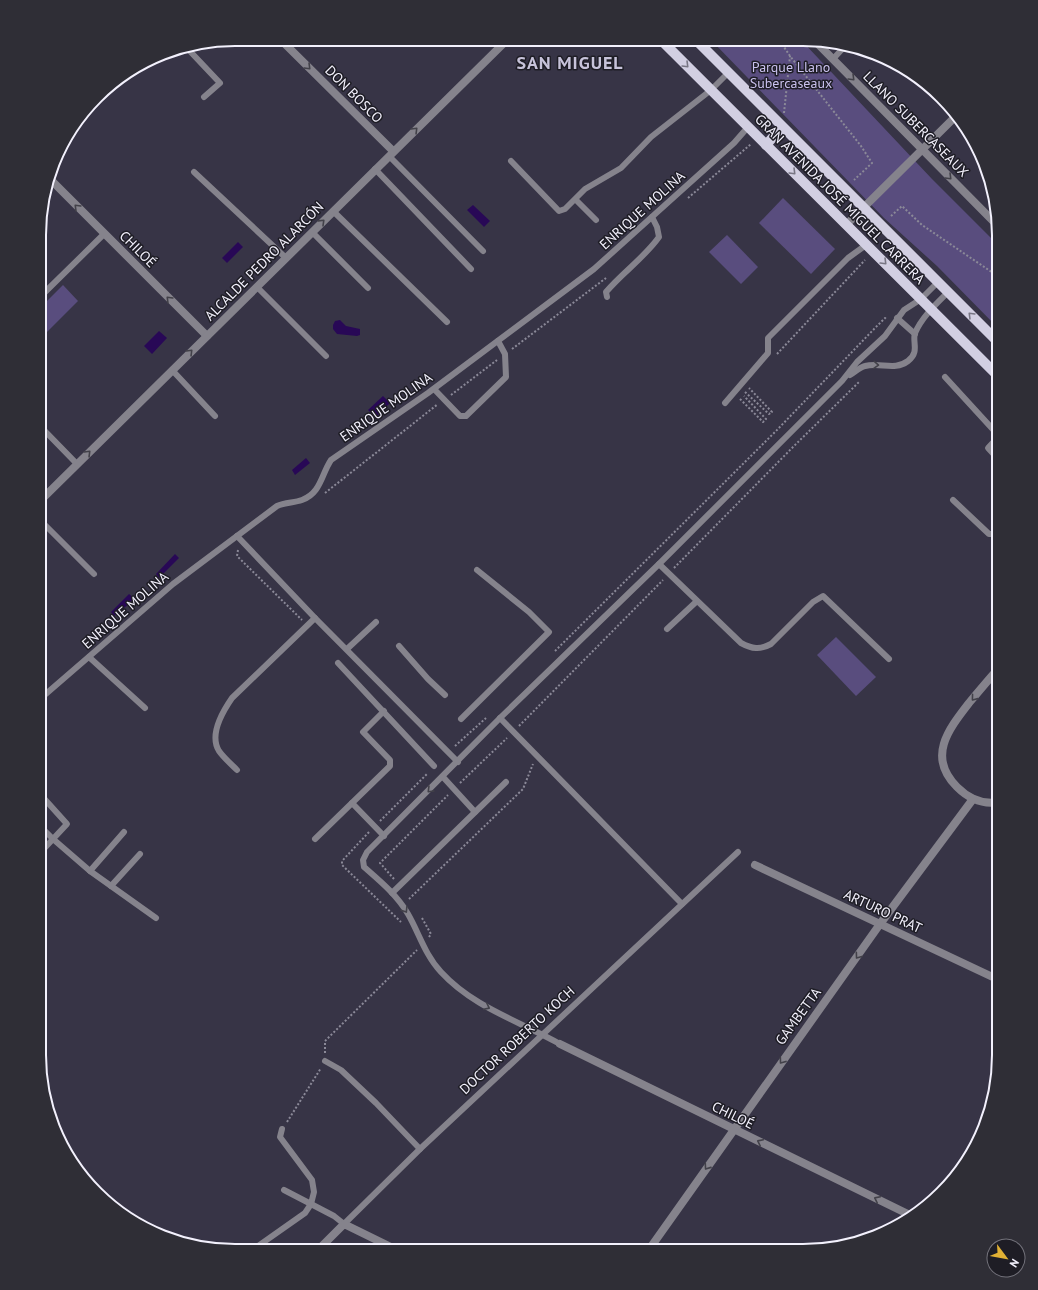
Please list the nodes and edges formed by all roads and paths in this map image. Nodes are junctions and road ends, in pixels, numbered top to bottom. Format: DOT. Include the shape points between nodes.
graph roads {
  1 [pos="287,46"];
  2 [pos="501,46"];
  3 [pos="667,46"];
  4 [pos="702,46"];
  5 [pos="783,46"];
  6 [pos="821,47"];
  7 [pos="841,50"];
  8 [pos="190,51"];
  9 [pos="790,56"];
  10 [pos="833,59"];
  11 [pos="729,72"];
  12 [pos="711,90"];
  13 [pos="204,97"];
  14 [pos="953,119"];
  15 [pos="748,127"];
  16 [pos="782,127"];
  17 [pos="758,137"];
  18 [pos="766,145"];
  19 [pos="922,150"];
  20 [pos="391,154"];
  21 [pos="511,162"];
  22 [pos="375,169"];
  23 [pos="194,172"];
  24 [pos="854,180"];
  25 [pos="53,182"];
  26 [pos="576,200"];
  27 [pos="684,202"];
  28 [pos="863,207"];
  29 [pos="333,211"];
  30 [pos="891,216"];
  31 [pos="652,218"];
  32 [pos="991,219"];
  33 [pos="596,220"];
  34 [pos="846,225"];
  35 [pos="312,232"];
  36 [pos="104,234"];
  37 [pos="870,248"];
  38 [pos="483,251"];
  39 [pos="286,258"];
  40 [pos="470,269"];
  41 [pos="992,272"];
  42 [pos="612,273"];
  43 [pos="938,282"];
  44 [pos="257,287"];
  45 [pos="368,288"];
  46 [pos="46,290"];
  47 [pos="948,292"];
  48 [pos="607,297"];
  49 [pos="921,299"];
  50 [pos="931,309"];
  51 [pos="897,318"];
  52 [pos="447,322"];
  53 [pos="892,325"];
  54 [pos="915,334"];
  55 [pos="206,336"];
  56 [pos="992,336"];
  57 [pos="498,341"];
  58 [pos="505,354"];
  59 [pos="326,356"];
  60 [pos="774,358"];
  61 [pos="172,370"];
  62 [pos="992,370"];
  63 [pos="946,377"];
  64 [pos="860,380"];
  65 [pos="842,381"];
  66 [pos="747,386"];
  67 [pos="434,389"];
  68 [pos="445,400"];
  69 [pos="726,402"];
  70 [pos="215,416"];
  71 [pos="992,428"];
  72 [pos="46,432"];
  73 [pos="992,444"];
  74 [pos="992,452"];
  75 [pos="77,464"];
  76 [pos="46,495"];
  77 [pos="320,497"];
  78 [pos="953,500"];
  79 [pos="46,526"];
  80 [pos="992,534"];
  81 [pos="237,536"];
  82 [pos="245,543"];
  83 [pos="659,564"];
  84 [pos="477,570"];
  85 [pos="94,574"];
  86 [pos="669,574"];
  87 [pos="697,601"];
  88 [pos="315,618"];
  89 [pos="376,622"];
  90 [pos="307,625"];
  91 [pos="668,629"];
  92 [pos="399,646"];
  93 [pos="347,649"];
  94 [pos="555,651"];
  95 [pos="88,657"];
  96 [pos="889,659"];
  97 [pos="338,662"];
  98 [pos="992,676"];
  99 [pos="46,694"];
  100 [pos="445,695"];
  101 [pos="145,708"];
  102 [pos="384,710"];
  103 [pos="487,717"];
  104 [pos="500,718"];
  105 [pos="461,719"];
  106 [pos="513,732"];
  107 [pos="448,752"];
  108 [pos="536,755"];
  109 [pos="458,762"];
  110 [pos="434,766"];
  111 [pos="236,770"];
  112 [pos="443,777"];
  113 [pos="506,782"];
  114 [pos="454,789"];
  115 [pos="973,799"];
  116 [pos="46,801"];
  117 [pos="352,803"];
  118 [pos="990,803"];
  119 [pos="475,812"];
  120 [pos="374,826"];
  121 [pos="46,832"];
  122 [pos="124,832"];
  123 [pos="384,836"];
  124 [pos="53,839"];
  125 [pos="315,839"];
  126 [pos="46,846"];
  127 [pos="738,852"];
  128 [pos="140,854"];
  129 [pos="380,863"];
  130 [pos="755,865"];
  131 [pos="90,871"];
  132 [pos="111,886"];
  133 [pos="392,893"];
  134 [pos="682,904"];
  135 [pos="403,906"];
  136 [pos="156,918"];
  137 [pos="402,923"];
  138 [pos="880,924"];
  139 [pos="416,946"];
  140 [pos="992,977"];
  141 [pos="543,1034"];
  142 [pos="560,1044"];
  143 [pos="325,1061"];
  144 [pos="282,1129"];
  145 [pos="733,1130"];
  146 [pos="420,1149"];
  147 [pos="284,1190"];
  148 [pos="311,1204"];
  149 [pos="906,1213"];
  150 [pos="344,1224"];
  151 [pos="261,1244"];
  152 [pos="324,1244"];
  153 [pos="385,1244"];
  154 [pos="653,1244"];
  1 -- 20 [label="street, DON BOSCO, one-way"];
  20 -- 2 [label="street, ALCALDE PEDRO ALARCÓN, one-way"];
  3 -- 12 [label="main road, GRAN AVENIDA JOSÉ MIGUEL CARRERA, one-way"];
  4 -- 11 [label="main road, GRAN AVENIDA JOSÉ MIGUEL CARRERA"];
  5 -- 9 [label="path"];
  6 -- 10 [label="street, LLANO SUBERCASEAUX"];
  7 -- 10 [label="lane"];
  8 -- 13 [label="lane" via="220,83"];
  9 -- 16 [label="path"];
  9 -- 24 [label="path" via="872,163"];
  10 -- 19 [label="street, LLANO SUBERCASEAUX, one-way"];
  11 -- 12 [label="lane"];
  11 -- 16 [label="main road, GRAN AVENIDA JOSÉ MIGUEL CARRERA"];
  12 -- 15 [label="main road, GRAN AVENIDA JOSÉ MIGUEL CARRERA"];
  12 -- 26 [label="lane" via="651,137 621,168 585,189"];
  14 -- 19 [label="street"];
  15 -- 17 [label="main road, GRAN AVENIDA JOSÉ MIGUEL CARRERA"];
  15 -- 31 [label="lane, ENRIQUE MOLINA"];
  16 -- 18 [label="main road"];
  16 -- 28 [label="main road, GRAN AVENIDA JOSÉ MIGUEL CARRERA"];
  17 -- 18 [label="main road, GRAN AVENIDA JOSÉ MIGUEL CARRERA"];
  17 -- 27 [label="path"];
  18 -- 34 [label="main road, GRAN AVENIDA JOSÉ MIGUEL CARRERA, one-way"];
  19 -- 28 [label="street"];
  19 -- 32 [label="street, LLANO SUBERCASEAUX, one-way"];
  20 -- 22 [label="street, ALCALDE PEDRO ALARCÓN"];
  20 -- 38 [label="lane"];
  21 -- 26 [label="lane" via="559,211"];
  22 -- 29 [label="street, ALCALDE PEDRO ALARCÓN"];
  22 -- 40 [label="lane"];
  23 -- 39 [label="lane"];
  36 -- 25 [label="street, CHILOÉ, one-way"];
  26 -- 33 [label="lane"];
  28 -- 34 [label="street"];
  28 -- 43 [label="main road, GRAN AVENIDA JOSÉ MIGUEL CARRERA"];
  35 -- 29 [label="street, ALCALDE PEDRO ALARCÓN, one-way"];
  29 -- 52 [label="lane"];
  30 -- 41 [label="path" via="902,206 922,225"];
  31 -- 48 [label="lane" via="659,237 649,252 606,292"];
  31 -- 57 [label="lane, ENRIQUE MOLINA" via="594,269"];
  34 -- 37 [label="main road, GRAN AVENIDA JOSÉ MIGUEL CARRERA"];
  35 -- 39 [label="street, ALCALDE PEDRO ALARCÓN"];
  35 -- 45 [label="lane"];
  36 -- 46 [label="lane"];
  55 -- 36 [label="street, CHILOÉ, one-way"];
  37 -- 49 [label="main road, GRAN AVENIDA JOSÉ MIGUEL CARRERA, one-way"];
  37 -- 60 [label="path"];
  37 -- 69 [label="lane" via="848,258 768,338 768,353"];
  39 -- 44 [label="street, ALCALDE PEDRO ALARCÓN"];
  42 -- 58 [label="path"];
  43 -- 47 [label="main road, GRAN AVENIDA JOSÉ MIGUEL CARRERA"];
  43 -- 49 [label="lane"];
  44 -- 55 [label="street, ALCALDE PEDRO ALARCÓN"];
  44 -- 59 [label="lane"];
  47 -- 50 [label="lane"];
  56 -- 47 [label="main road, GRAN AVENIDA JOSÉ MIGUEL CARRERA, one-way"];
  49 -- 50 [label="main road, GRAN AVENIDA JOSÉ MIGUEL CARRERA"];
  49 -- 51 [label="lane"];
  50 -- 54 [label="lane"];
  50 -- 62 [label="main road, GRAN AVENIDA JOSÉ MIGUEL CARRERA"];
  51 -- 53 [label="lane"];
  51 -- 54 [label="lane"];
  53 -- 65 [label="lane" via="885,336 857,362"];
  53 -- 94 [label="path" via="885,318 776,431"];
  65 -- 54 [label="lane, one-way" via="864,366 895,366 908,361 916,345"];
  61 -- 55 [label="street, ALCALDE PEDRO ALARCÓN, one-way"];
  57 -- 58 [label="lane"];
  57 -- 67 [label="lane, ENRIQUE MOLINA"];
  58 -- 68 [label="path"];
  58 -- 68 [label="lane" via="506,377 466,416 460,416"];
  61 -- 70 [label="lane"];
  75 -- 61 [label="street, ALCALDE PEDRO ALARCÓN, one-way"];
  63 -- 71 [label="lane"];
  64 -- 86 [label="path"];
  65 -- 83 [label="lane, CHILOÉ"];
  66 -- 69 [label="path" via="772,412 769,414 744,391 742,393 766,419 763,422 738,397 731,404"];
  67 -- 68 [label="lane"];
  67 -- 81 [label="lane, ENRIQUE MOLINA" via="332,460 325,469 320,486 311,495 277,506"];
  68 -- 77 [label="path"];
  72 -- 75 [label="lane"];
  73 -- 74 [label="lane" via="988,448"];
  75 -- 76 [label="street, ALCALDE PEDRO ALARCÓN"];
  78 -- 80 [label="lane"];
  79 -- 85 [label="lane"];
  81 -- 82 [label="lane"];
  81 -- 95 [label="lane, ENRIQUE MOLINA" via="173,584"];
  82 -- 88 [label="lane"];
  82 -- 90 [label="path" via="237,552 237,556"];
  83 -- 86 [label="lane"];
  83 -- 104 [label="lane, CHILOÉ"];
  84 -- 105 [label="lane" via="529,612 549,632"];
  86 -- 87 [label="lane"];
  86 -- 106 [label="path"];
  87 -- 91 [label="lane"];
  87 -- 96 [label="lane" via="741,642 751,648 763,648 771,644 813,602 823,596"];
  88 -- 90 [label="lane"];
  88 -- 93 [label="lane"];
  89 -- 93 [label="lane"];
  90 -- 111 [label="lane" via="232,698 224,709 217,726 218,750"];
  92 -- 100 [label="lane"];
  93 -- 107 [label="lane"];
  95 -- 99 [label="lane, ENRIQUE MOLINA"];
  95 -- 101 [label="lane"];
  97 -- 102 [label="lane"];
  98 -- 115 [label="street, one-way" via="952,724 943,744 942,758 946,772 954,784"];
  102 -- 110 [label="lane"];
  102 -- 117 [label="lane" via="363,732 390,760 390,766"];
  103 -- 107 [label="path"];
  104 -- 106 [label="lane"];
  104 -- 109 [label="lane, CHILOÉ"];
  106 -- 108 [label="lane"];
  106 -- 114 [label="path"];
  107 -- 109 [label="lane"];
  108 -- 134 [label="lane"];
  108 -- 135 [label="path" via="523,789"];
  109 -- 112 [label="lane, CHILOÉ"];
  110 -- 120 [label="path"];
  112 -- 114 [label="lane"];
  112 -- 123 [label="lane, CHILOÉ, one-way"];
  113 -- 119 [label="lane"];
  114 -- 119 [label="lane"];
  114 -- 129 [label="path"];
  115 -- 118 [label="street"];
  115 -- 138 [label="street, GAMBETTA"];
  116 -- 124 [label="lane" via="67,824"];
  117 -- 120 [label="lane"];
  117 -- 125 [label="lane"];
  119 -- 133 [label="lane"];
  120 -- 123 [label="lane"];
  120 -- 137 [label="path" via="342,860 342,865"];
  121 -- 124 [label="lane"];
  122 -- 131 [label="lane"];
  123 -- 133 [label="lane, CHILOÉ" via="367,852 363,860 364,867"];
  124 -- 126 [label="lane"];
  124 -- 131 [label="lane"];
  127 -- 134 [label="lane, DOCTOR ROBERTO KOCH"];
  128 -- 132 [label="lane"];
  130 -- 138 [label="street, ARTURO PRAT"];
  131 -- 132 [label="lane"];
  132 -- 136 [label="lane"];
  133 -- 135 [label="lane, CHILOÉ"];
  134 -- 141 [label="lane, DOCTOR ROBERTO KOCH"];
  135 -- 141 [label="lane, CHILOÉ, one-way" via="429,957 459,990 477,1002"];
  138 -- 140 [label="street, ARTURO PRAT"];
  138 -- 145 [label="street, GAMBETTA, one-way"];
  139 -- 143 [label="path" via="418,950 324,1041"];
  141 -- 142 [label="lane, CHILOÉ"];
  141 -- 146 [label="lane, DOCTOR ROBERTO KOCH"];
  142 -- 145 [label="street, CHILOÉ"];
  143 -- 144 [label="path"];
  143 -- 146 [label="lane" via="341,1070"];
  144 -- 148 [label="lane" via="280,1137 312,1180 314,1192"];
  149 -- 145 [label="street, CHILOÉ, one-way"];
  145 -- 154 [label="street, GAMBETTA, one-way"];
  146 -- 150 [label="lane, DOCTOR ROBERTO KOCH"];
  147 -- 148 [label="lane"];
  148 -- 150 [label="lane"];
  148 -- 151 [label="lane" via="305,1213"];
  150 -- 152 [label="street, DOCTOR ROBERTO KOCH"];
  150 -- 153 [label="street"];
}
